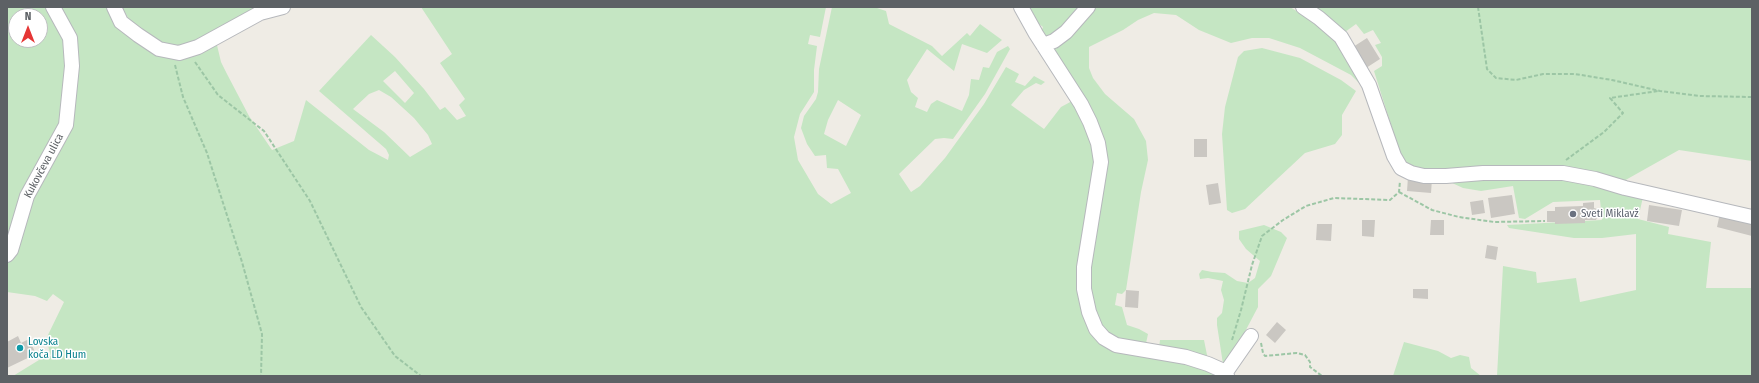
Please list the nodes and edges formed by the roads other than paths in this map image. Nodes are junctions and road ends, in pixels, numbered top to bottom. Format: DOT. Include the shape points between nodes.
graph roads {
  1 [pos="53,7"];
  2 [pos="114,7"];
  3 [pos="283,7"];
  4 [pos="1022,7"];
  5 [pos="1088,7"];
  6 [pos="1303,7"];
  7 [pos="1043,45"];
  8 [pos="1752,217"];
  9 [pos="7,255"];
  10 [pos="1255,339"];
  11 [pos="1227,374"];
  1 -- 9 [label="street, Kukovčeva ulica" via="70,38 72,66 66,125 27,196 11,250"];
  2 -- 3 [label="street" via="121,22 138,35 166,50 179,53 198,47 260,13"];
  4 -- 7 [label="street"];
  5 -- 7 [label="street" via="1066,32"];
  6 -- 8 [label="street" via="1341,37 1369,85 1394,156 1401,168 1411,173 1424,176 1563,173"];
  7 -- 11 [label="street" via="1081,104 1098,143 1101,162 1084,267 1084,289 1096,329 1104,338 1116,345 1186,357"];
  10 -- 11 [label="street"];
}
